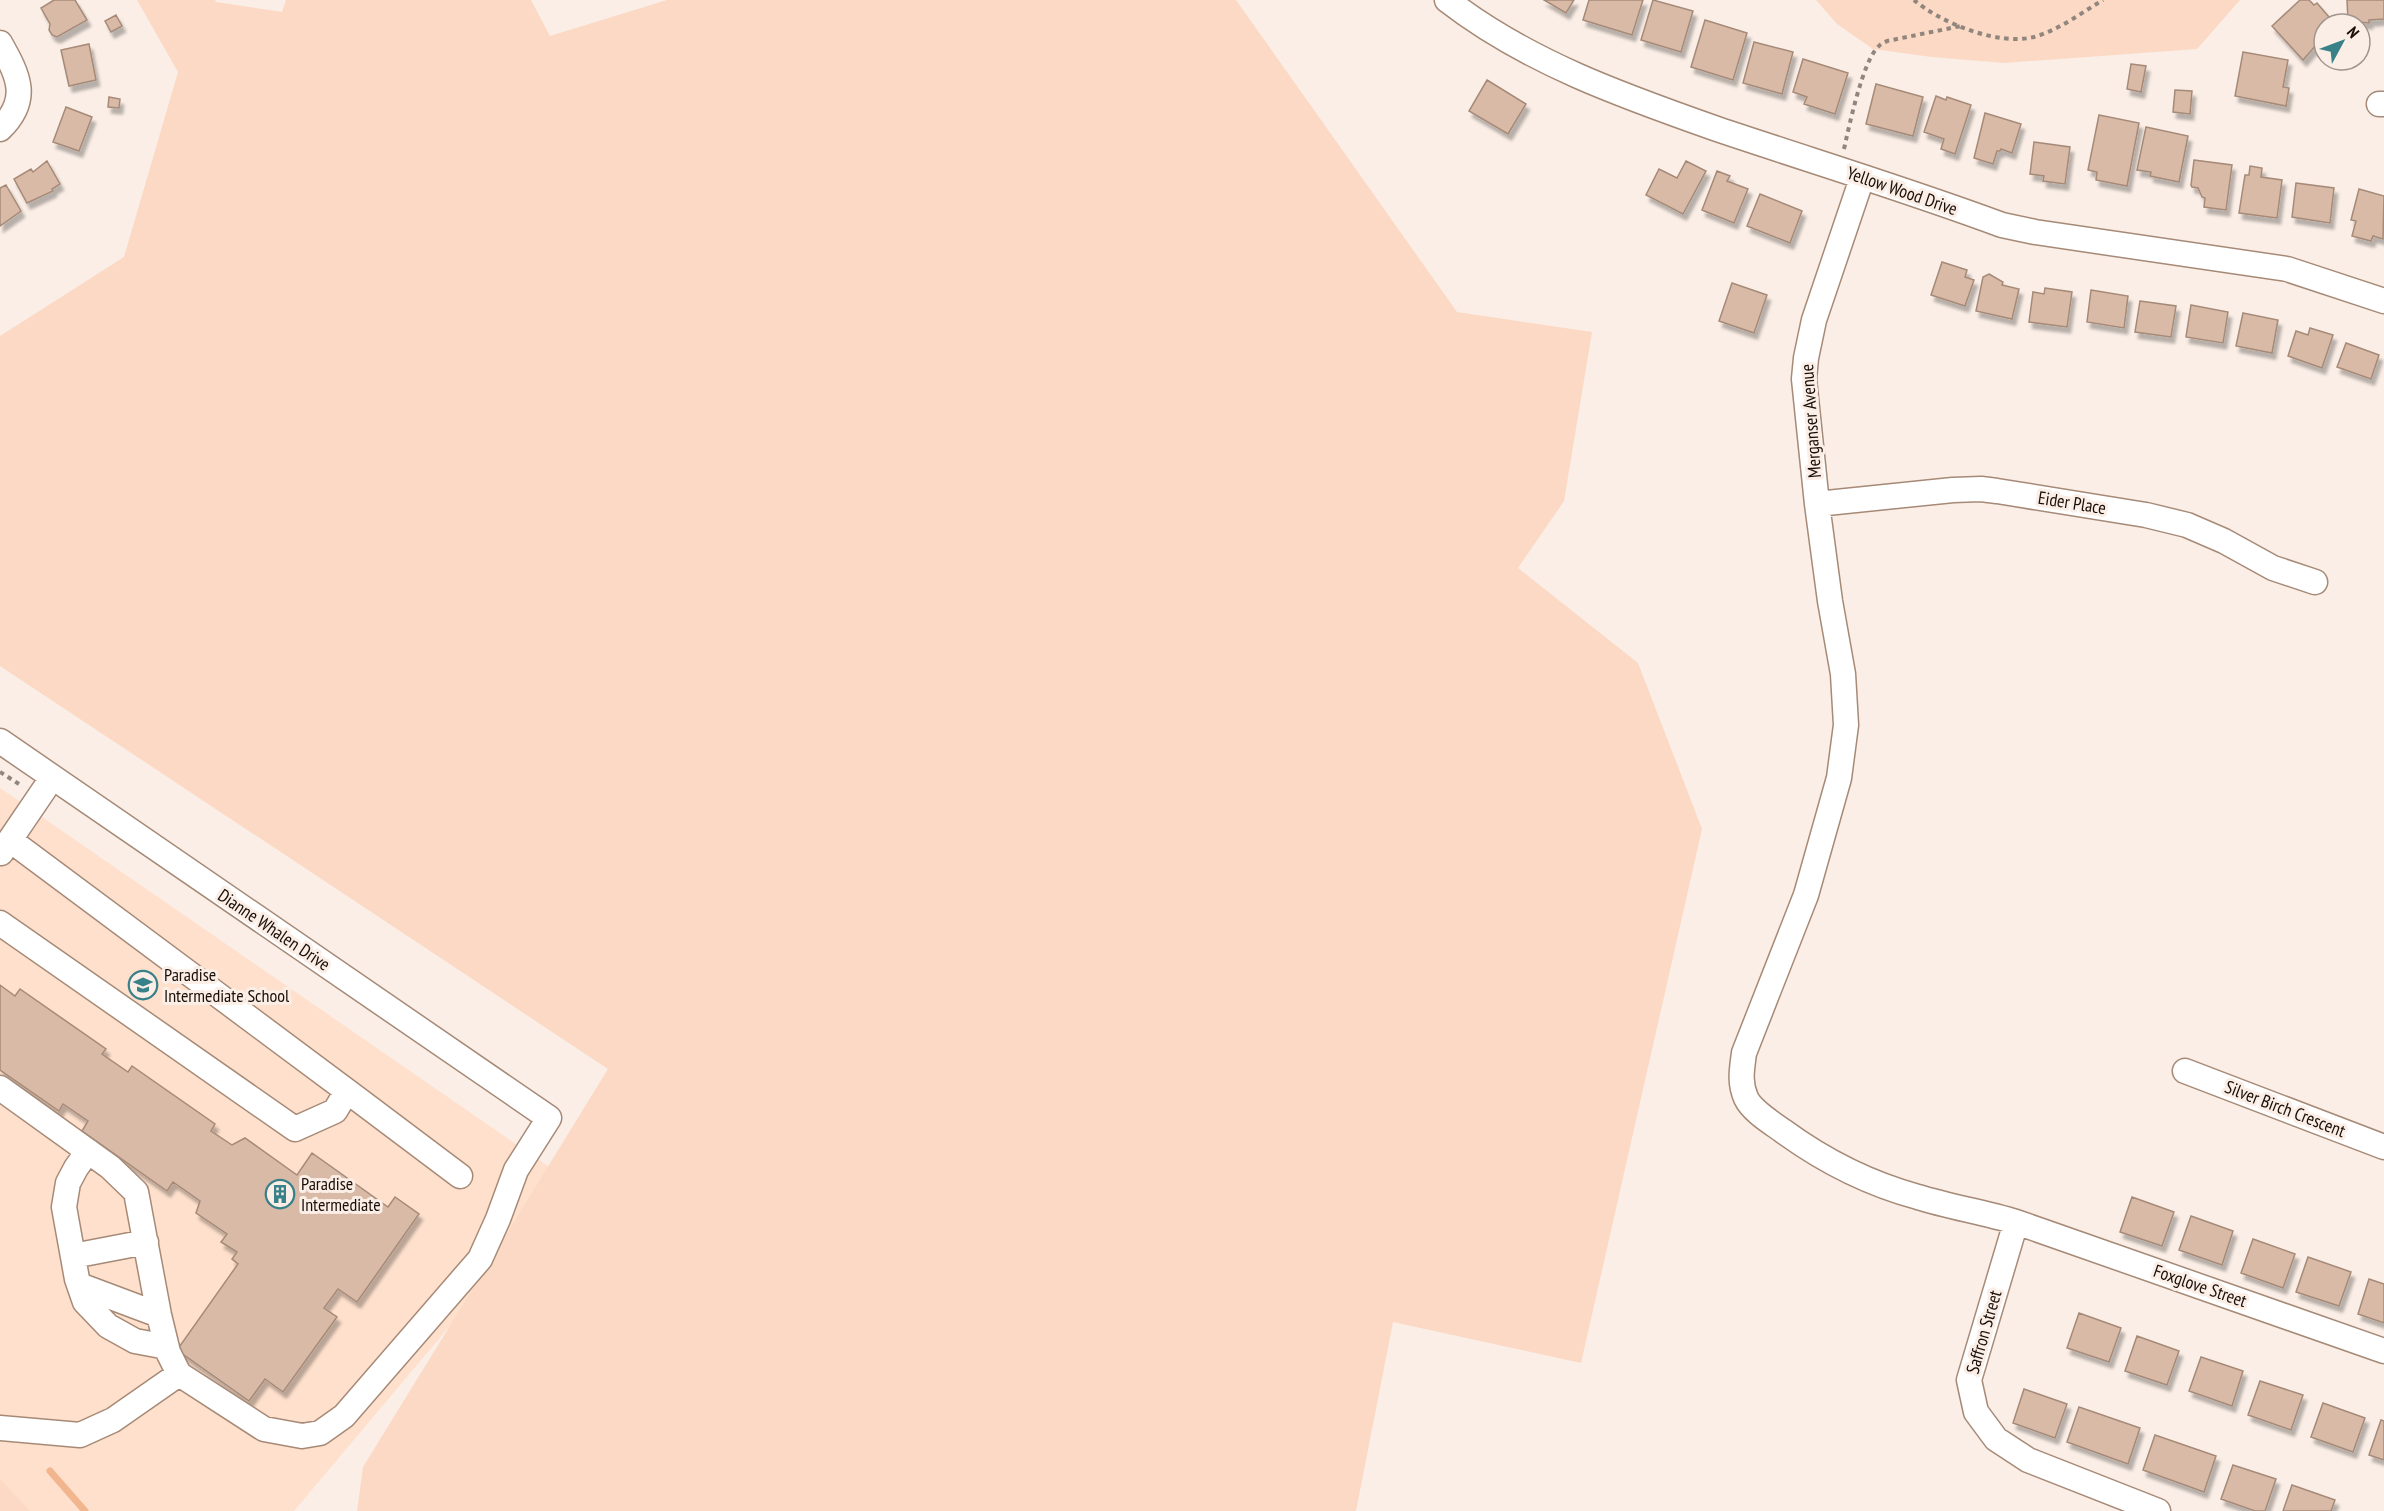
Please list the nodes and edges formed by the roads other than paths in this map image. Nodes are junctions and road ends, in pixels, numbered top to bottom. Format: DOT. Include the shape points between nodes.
graph roads {
  1 [pos="1447,0"];
  2 [pos="0,43"];
  3 [pos="0,129"];
  4 [pos="1851,174"];
  5 [pos="2384,301"];
  6 [pos="1817,504"];
  7 [pos="2315,582"];
  8 [pos="0,741"];
  9 [pos="52,778"];
  10 [pos="5,847"];
  11 [pos="0,923"];
  12 [pos="2185,1071"];
  13 [pos="0,1088"];
  14 [pos="347,1091"];
  15 [pos="2384,1147"];
  16 [pos="88,1151"];
  17 [pos="460,1176"];
  18 [pos="2016,1222"];
  19 [pos="146,1242"];
  20 [pos="73,1256"];
  21 [pos="79,1285"];
  22 [pos="159,1315"];
  23 [pos="167,1347"];
  24 [pos="2384,1351"];
  25 [pos="179,1374"];
  26 [pos="0,1428"];
  27 [pos="2158,1511"];
  1 -- 4 [label="street, Yellow Wood Drive" via="1502,39 1588,81"];
  2 -- 3 [label="street" via="13,66 19,88 15,110"];
  4 -- 5 [label="street, Yellow Wood Drive" via="2017,229 2287,269"];
  4 -- 6 [label="street, Merganser Avenue" via="1806,358 1805,400"];
  6 -- 7 [label="street, Eider Place" via="1967,489 2137,513 2187,525 2273,568"];
  6 -- 18 [label="street, Merganser Avenue" via="1843,674 1846,724 1839,778 1806,895 1744,1053 1740,1077 1747,1100 1770,1122 1803,1146 1864,1179 1919,1198"];
  8 -- 9 [label="street, Dianne Whalen Drive"];
  9 -- 10 [label="street"];
  9 -- 25 [label="street, Dianne Whalen Drive" via="549,1118 516,1170 480,1259 344,1416 320,1434 302,1436 264,1430"];
  10 -- 14 [label="street"];
  11 -- 14 [label="street" via="296,1129 335,1111"];
  12 -- 15 [label="street, Silver Birch Crescent"];
  13 -- 16 [label="street"];
  14 -- 17 [label="street"];
  16 -- 19 [label="street" via="136,1192"];
  16 -- 20 [label="street" via="68,1183 64,1207"];
  18 -- 24 [label="street, Foxglove Street"];
  18 -- 27 [label="street, Saffron Street" via="1969,1380 1976,1412 1996,1439 2028,1460"];
  19 -- 20 [label="street"];
  19 -- 22 [label="street"];
  20 -- 21 [label="street"];
  21 -- 22 [label="street"];
  21 -- 23 [label="street" via="85,1302 108,1326 135,1341"];
  22 -- 23 [label="street"];
  23 -- 25 [label="street"];
  25 -- 26 [label="street" via="113,1420 80,1435"];
}
